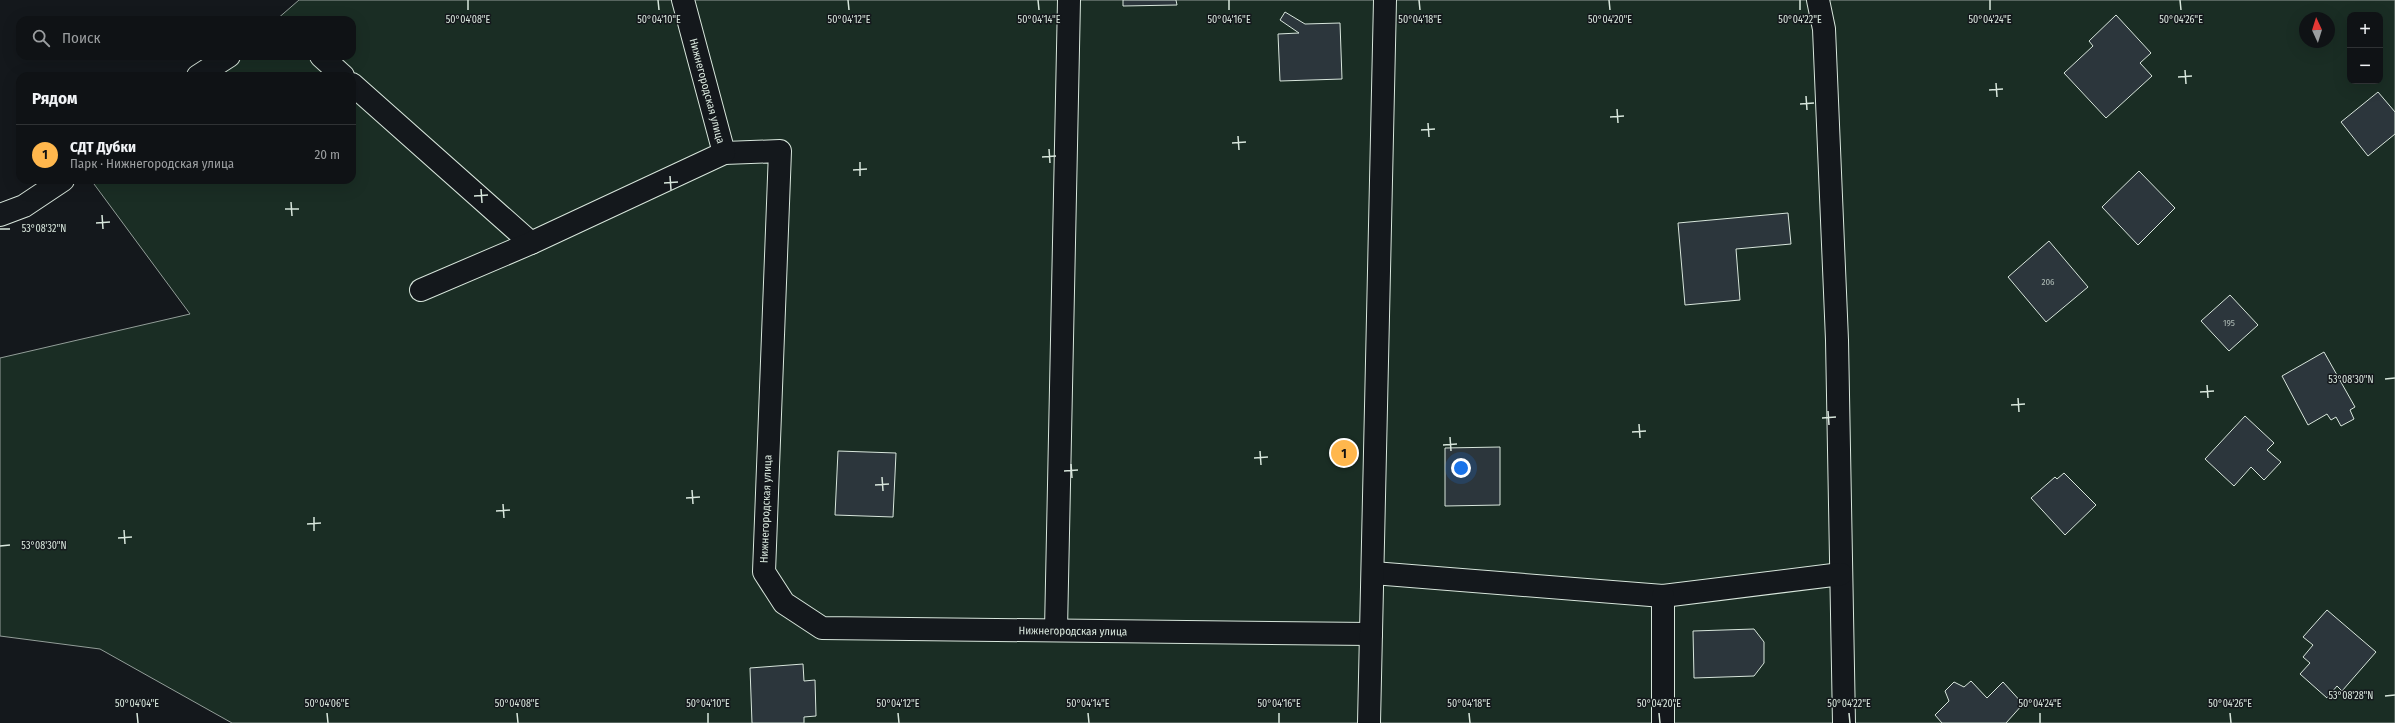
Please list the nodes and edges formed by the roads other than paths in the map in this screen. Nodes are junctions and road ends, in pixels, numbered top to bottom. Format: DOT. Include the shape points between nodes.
graph roads {
  1 [pos="683,0"];
  2 [pos="1069,0"];
  3 [pos="1385,0"];
  4 [pos="1818,0"];
  5 [pos="223,60"];
  6 [pos="325,60"];
  7 [pos="204,72"];
  8 [pos="339,72"];
  9 [pos="356,88"];
  10 [pos="724,153"];
  11 [pos="57,184"];
  12 [pos="0,215"];
  13 [pos="531,243"];
  14 [pos="421,290"];
  15 [pos="1372,573"];
  16 [pos="1841,574"];
  17 [pos="1662,596"];
  18 [pos="1056,630"];
  19 [pos="1371,634"];
  20 [pos="1369,723"];
  21 [pos="1663,723"];
  22 [pos="1844,723"];
  1 -- 10 [label="street, Нижнегородская улица"];
  2 -- 18 [label="street"];
  3 -- 15 [label="street"];
  4 -- 16 [label="street" via="1824,29 1837,324"];
  5 -- 7 [label="street"];
  6 -- 8 [label="street"];
  9 -- 13 [label="street"];
  10 -- 13 [label="street"];
  10 -- 18 [label="street, Нижнегородская улица" via="780,151 764,572 784,603 822,628"];
  11 -- 12 [label="street" via="24,206"];
  13 -- 14 [label="street"];
  15 -- 17 [label="street"];
  15 -- 19 [label="street"];
  16 -- 17 [label="street"];
  16 -- 22 [label="street"];
  17 -- 21 [label="street"];
  18 -- 19 [label="street, Нижнегородская улица"];
  19 -- 20 [label="street"];
}
